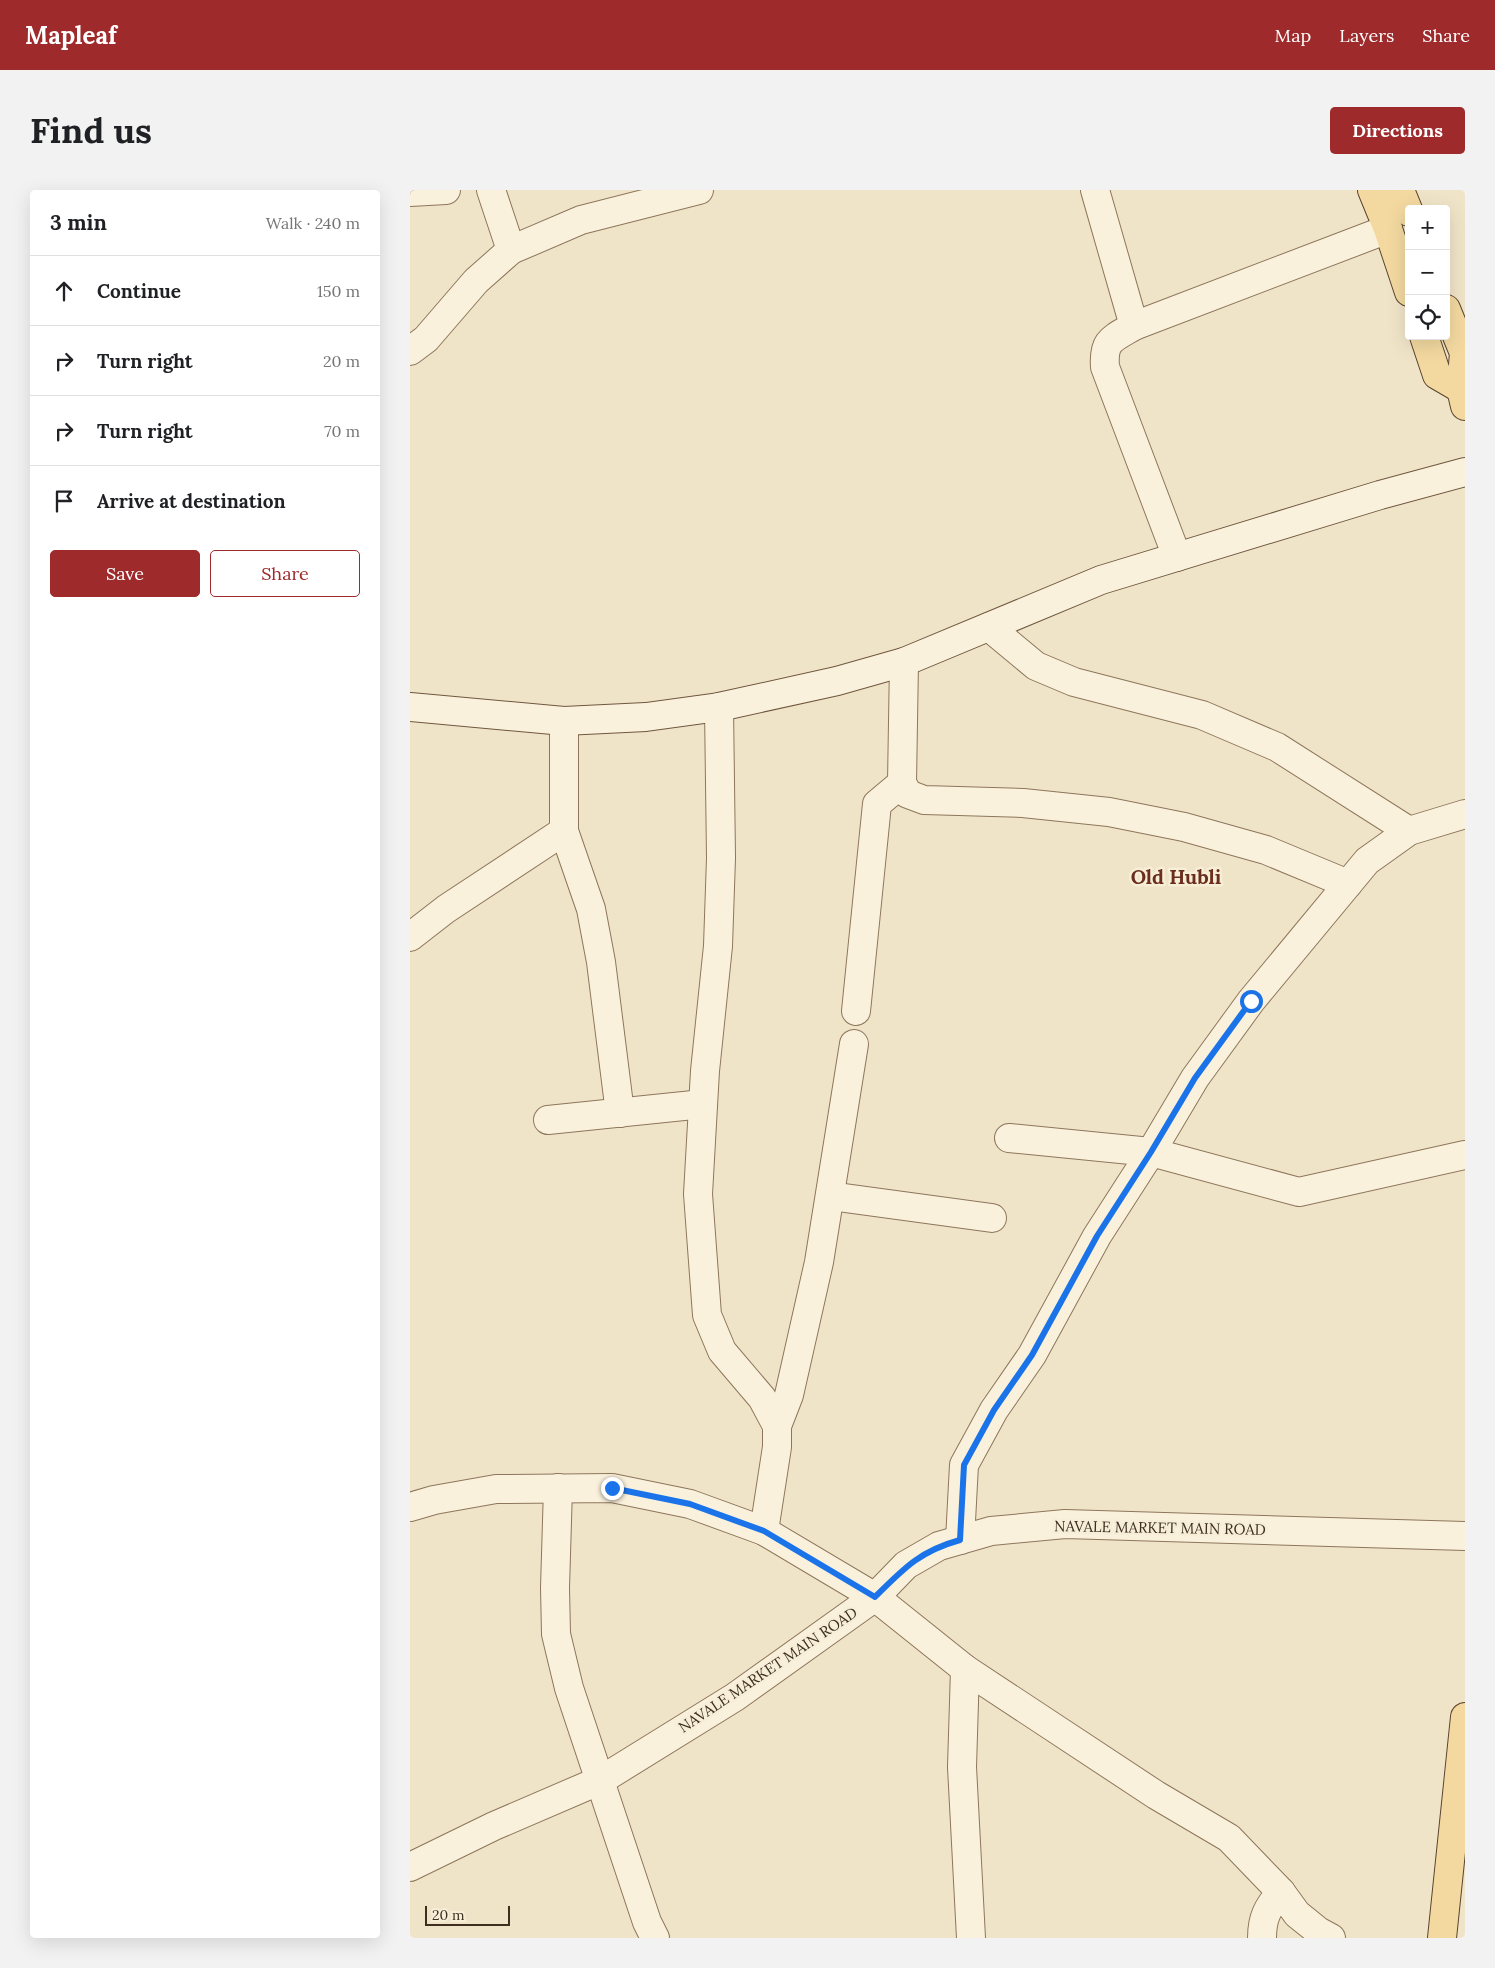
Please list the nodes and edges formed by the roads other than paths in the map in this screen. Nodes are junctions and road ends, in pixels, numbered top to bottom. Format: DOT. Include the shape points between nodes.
graph roads {
  1 [pos="446,190"];
  2 [pos="491,190"];
  3 [pos="699,190"];
  4 [pos="1095,190"];
  5 [pos="1372,190"];
  6 [pos="1400,190"];
  7 [pos="410,192"];
  8 [pos="1406,205"];
  9 [pos="1388,229"];
  10 [pos="511,250"];
  11 [pos="1405,280"];
  12 [pos="1450,318"];
  13 [pos="1134,326"];
  14 [pos="1425,340"];
  15 [pos="410,351"];
  16 [pos="1463,397"];
  17 [pos="1465,472"];
  18 [pos="1177,557"];
  19 [pos="989,627"];
  20 [pos="904,662"];
  21 [pos="410,707"];
  22 [pos="719,707"];
  23 [pos="564,720"];
  24 [pos="902,783"];
  25 [pos="1465,814"];
  26 [pos="564,831"];
  27 [pos="1409,831"];
  28 [pos="1348,884"];
  29 [pos="410,937"];
  30 [pos="856,1010"];
  31 [pos="854,1044"];
  32 [pos="703,1104"];
  33 [pos="620,1113"];
  34 [pos="548,1120"];
  35 [pos="1009,1138"];
  36 [pos="1151,1152"];
  37 [pos="1465,1155"];
  38 [pos="830,1196"];
  39 [pos="992,1218"];
  40 [pos="777,1426"];
  41 [pos="558,1488"];
  42 [pos="410,1507"];
  43 [pos="764,1531"];
  44 [pos="1465,1536"];
  45 [pos="960,1540"];
  46 [pos="875,1597"];
  47 [pos="965,1669"];
  48 [pos="1465,1717"];
  49 [pos="601,1780"];
  50 [pos="410,1867"];
  51 [pos="1281,1892"];
  52 [pos="655,1938"];
  53 [pos="971,1938"];
  54 [pos="1262,1938"];
  55 [pos="1331,1938"];
  56 [pos="1442,1938"];
  1 -- 7 [label="street"];
  2 -- 10 [label="street"];
  3 -- 10 [label="street" via="581,220"];
  4 -- 13 [label="street"];
  5 -- 9 [label="main road"];
  6 -- 8 [label="main road"];
  9 -- 11 [label="main road"];
  9 -- 13 [label="street"];
  10 -- 15 [label="street" via="476,281 426,339"];
  12 -- 16 [label="main road" via="1464,353"];
  13 -- 18 [label="street" via="1110,340 1104,352 1105,367"];
  14 -- 16 [label="main road" via="1437,376"];
  17 -- 18 [label="street"];
  18 -- 19 [label="street" via="1101,580"];
  19 -- 20 [label="street"];
  19 -- 27 [label="street" via="1036,666 1074,682 1202,715 1277,748"];
  20 -- 22 [label="street" via="837,681"];
  20 -- 24 [label="street"];
  21 -- 23 [label="street"];
  22 -- 23 [label="street" via="646,717"];
  22 -- 32 [label="street" via="718,946"];
  23 -- 26 [label="street"];
  24 -- 28 [label="street" via="908,794 924,800 1052,806 1109,812 1184,827 1266,850"];
  24 -- 30 [label="street" via="877,804"];
  25 -- 27 [label="street"];
  26 -- 29 [label="street" via="446,909"];
  26 -- 33 [label="street" via="591,909"];
  27 -- 28 [label="street" via="1367,861"];
  28 -- 36 [label="street" via="1251,1001 1195,1078"];
  31 -- 38 [label="street"];
  32 -- 33 [label="street"];
  32 -- 40 [label="street" via="698,1194 707,1315 722,1351 762,1398"];
  33 -- 34 [label="street"];
  35 -- 36 [label="street"];
  36 -- 37 [label="street" via="1299,1192"];
  36 -- 45 [label="street" via="1097,1236 1032,1355 994,1410 964,1465"];
  38 -- 39 [label="street"];
  38 -- 40 [label="street" via="797,1362"];
  40 -- 43 [label="street" via="777,1447"];
  41 -- 42 [label="street" via="496,1489"];
  41 -- 43 [label="street" via="612,1488 690,1504"];
  41 -- 49 [label="street" via="556,1634 570,1688"];
  43 -- 46 [label="street"];
  44 -- 45 [label="street, NAVALE MARKET MAIN ROAD" via="1066,1524 990,1532"];
  45 -- 46 [label="street, NAVALE MARKET MAIN ROAD" via="938,1546 906,1565"];
  46 -- 47 [label="street"];
  46 -- 49 [label="street, NAVALE MARKET MAIN ROAD" via="735,1697"];
  47 -- 51 [label="street" via="1156,1795 1229,1838"];
  47 -- 53 [label="street" via="962,1767"];
  48 -- 56 [label="main road"];
  49 -- 50 [label="street, NAVALE MARKET MAIN ROAD"];
  49 -- 52 [label="street"];
  51 -- 54 [label="street" via="1268,1907"];
  51 -- 55 [label="street" via="1298,1914"];
}
